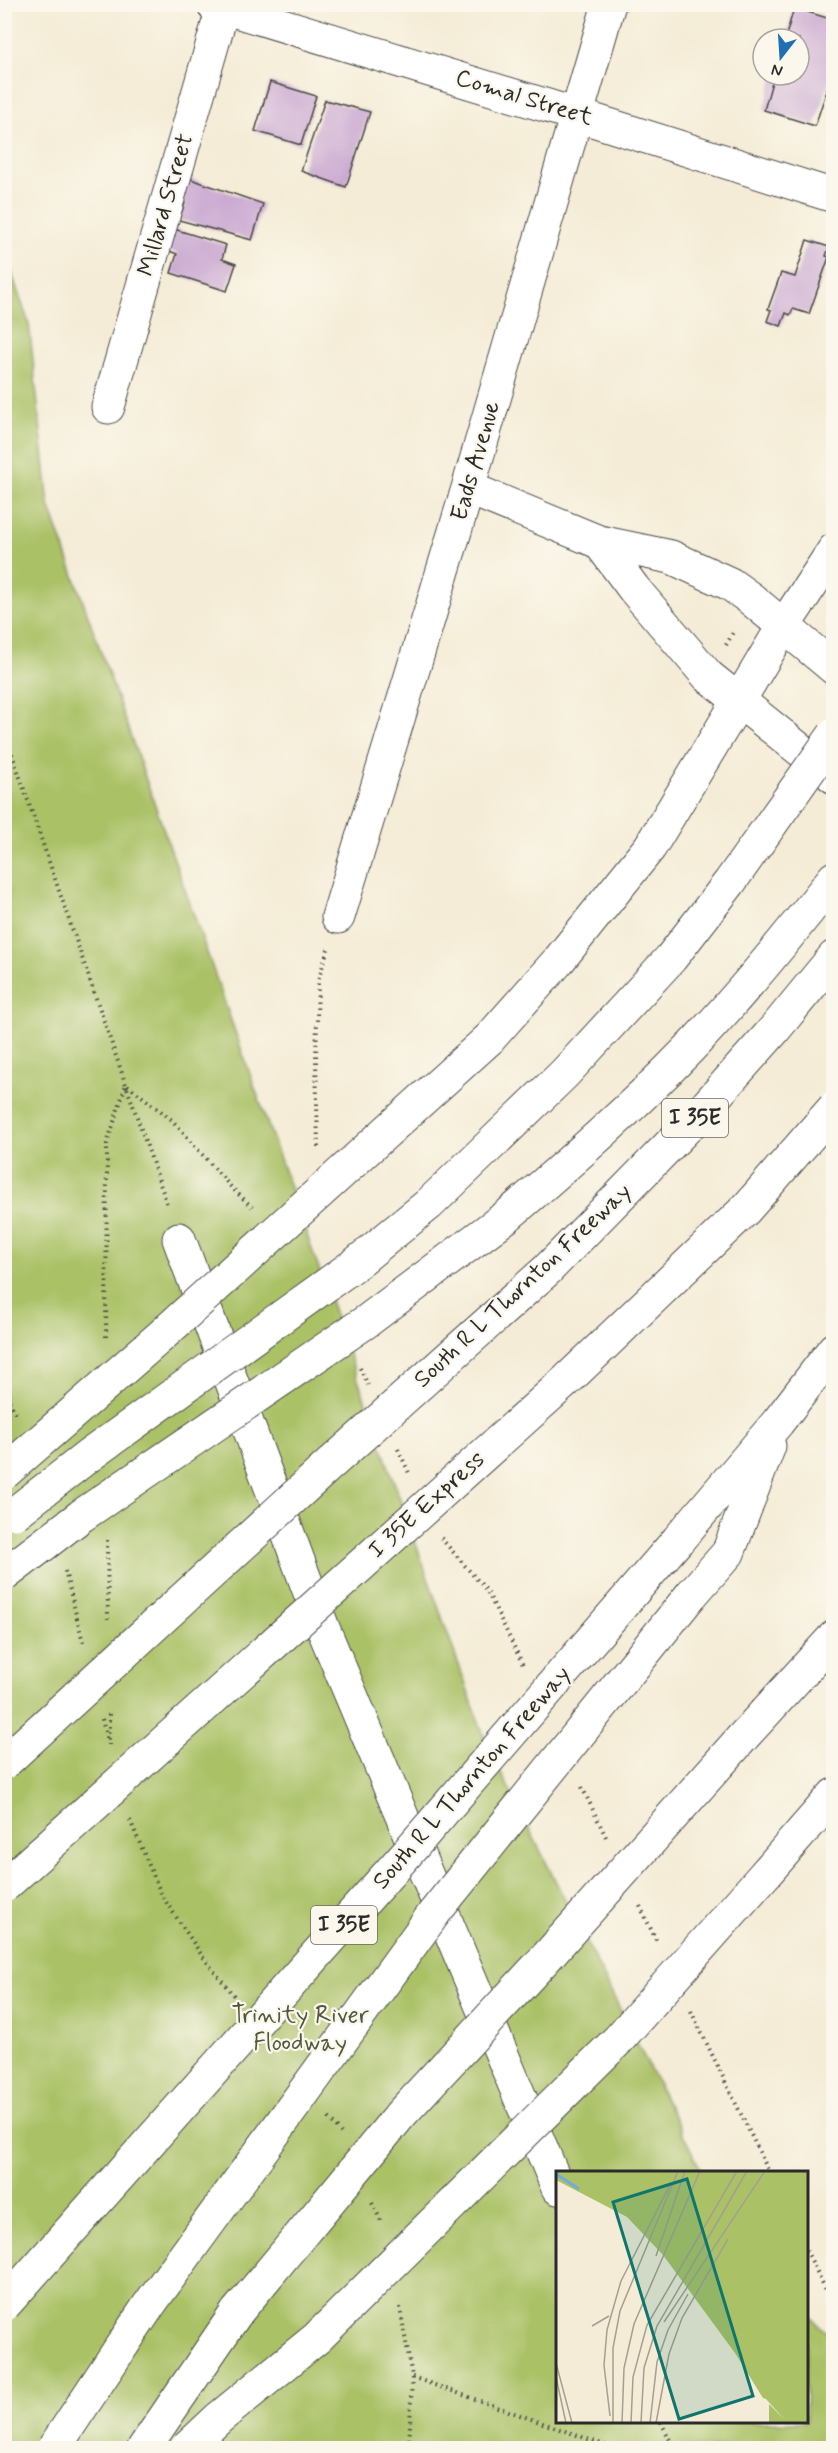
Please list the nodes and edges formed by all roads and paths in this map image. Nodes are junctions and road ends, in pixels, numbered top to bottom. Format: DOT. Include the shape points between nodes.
graph roads {
  1 [pos="609,4"];
  2 [pos="220,5"];
  3 [pos="578,114"];
  4 [pos="834,196"];
  5 [pos="108,406"];
  6 [pos="468,488"];
  7 [pos="598,542"];
  8 [pos="834,550"];
  9 [pos="783,627"];
  10 [pos="834,668"];
  11 [pos="738,702"];
  12 [pos="4,731"];
  13 [pos="834,735"];
  14 [pos="834,777"];
  15 [pos="834,878"];
  16 [pos="338,917"];
  17 [pos="834,957"];
  18 [pos="126,1084"];
  19 [pos="834,1108"];
  20 [pos="318,1153"];
  21 [pos="256,1211"];
  22 [pos="179,1239"];
  23 [pos="834,1349"];
  24 [pos="358,1362"];
  25 [pos="372,1394"];
  26 [pos="778,1422"];
  27 [pos="396,1447"];
  28 [pos="4,1473"];
  29 [pos="411,1478"];
  30 [pos="4,1521"];
  31 [pos="435,1531"];
  32 [pos="4,1575"];
  33 [pos="834,1637"];
  34 [pos="529,1677"];
  35 [pos="4,1763"];
  36 [pos="581,1785"];
  37 [pos="834,1795"];
  38 [pos="607,1839"];
  39 [pos="4,1886"];
  40 [pos="638,1903"];
  41 [pos="659,1946"];
  42 [pos="685,2000"];
  43 [pos="769,2171"];
  44 [pos="556,2183"];
  45 [pos="808,2252"];
  46 [pos="4,2305"];
  47 [pos="834,2306"];
  48 [pos="412,2377"];
  49 [pos="663,2423"];
  50 [pos="54,2448"];
  51 [pos="144,2448"];
  52 [pos="187,2448"];
  53 [pos="613,2448"];
  54 [pos="674,2448"];
  1 -- 3 [label="main road, Eads Avenue"];
  2 -- 3 [label="main road, Comal Street"];
  2 -- 5 [label="main road, Millard Street"];
  3 -- 4 [label="main road, Comal Street"];
  3 -- 6 [label="main road, Eads Avenue"];
  6 -- 7 [label="main road"];
  6 -- 16 [label="main road, Eads Avenue"];
  7 -- 9 [label="main road" via="671,556 729,584"];
  7 -- 11 [label="main road" via="708,676"];
  8 -- 9 [label="main road"];
  9 -- 10 [label="main road"];
  9 -- 11 [label="main road"];
  11 -- 14 [label="main road"];
  11 -- 28 [label="main road, bridge" via="650,847 489,1039"];
  12 -- 18 [label="path"];
  13 -- 30 [label="main road, bridge" via="671,958 564,1074 429,1204 354,1265"];
  15 -- 32 [label="main road, bridge" via="790,935 689,1049 507,1216 367,1321 91,1509"];
  16 -- 20 [label="path" via="318,981"];
  17 -- 35 [label="main road, South R L Thornton Freeway / I 35E, bridge" via="693,1121 547,1270"];
  18 -- 21 [label="path" via="172,1120"];
  18 -- 22 [label="path"];
  19 -- 39 [label="main road, I 35E Express, bridge" via="746,1209 567,1380"];
  22 -- 44 [label="main road" via="323,1628"];
  23 -- 26 [label="main road, South R L Thornton Freeway / I 35E"];
  24 -- 25 [label="path"];
  26 -- 46 [label="main road, South R L Thornton Freeway / I 35E, bridge" via="392,1870"];
  26 -- 50 [label="main road, bridge" via="728,1553 435,1912 149,2304"];
  27 -- 29 [label="path"];
  31 -- 34 [label="path" via="487,1591"];
  33 -- 51 [label="main road, bridge" via="401,2114 237,2312"];
  36 -- 38 [label="path"];
  37 -- 52 [label="main road, bridge" via="618,2040 317,2338"];
  40 -- 41 [label="path"];
  42 -- 43 [label="path"];
  45 -- 47 [label="path"];
  48 -- 53 [label="path"];
  49 -- 54 [label="path"];
}
